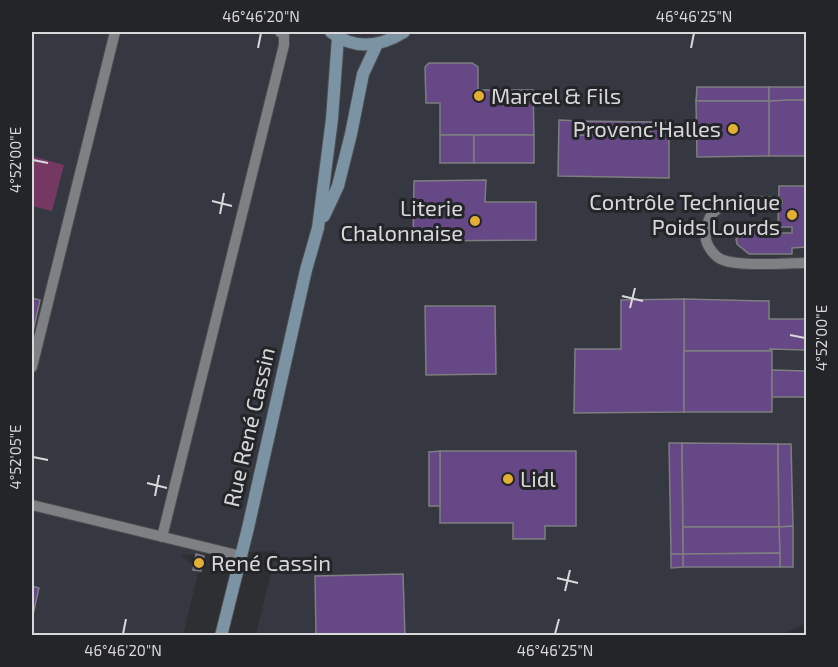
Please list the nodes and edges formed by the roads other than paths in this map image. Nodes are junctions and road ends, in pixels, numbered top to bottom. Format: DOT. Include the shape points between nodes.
graph roads {
  1 [pos="115,32"];
  2 [pos="280,32"];
  3 [pos="404,32"];
  4 [pos="334,34"];
  5 [pos="377,44"];
  6 [pos="778,202"];
  7 [pos="318,228"];
  8 [pos="807,262"];
  9 [pos="32,367"];
  10 [pos="32,505"];
  11 [pos="162,537"];
  12 [pos="242,556"];
  13 [pos="221,636"];
  1 -- 9 [label="lane"];
  2 -- 11 [label="lane" via="284,34 284,45"];
  3 -- 5 [label="main road"];
  4 -- 5 [label="main road" via="357,44"];
  4 -- 7 [label="main road, Rue René Cassin" via="332,119"];
  5 -- 7 [label="main road, Rue René Cassin" via="363,74 338,186"];
  6 -- 8 [label="lane" via="730,203 718,208 709,217 706,242 720,259 734,264"];
  7 -- 12 [label="main road, Rue René Cassin"];
  10 -- 11 [label="lane"];
  11 -- 12 [label="lane"];
  12 -- 13 [label="main road, Rue René Cassin"];
}
